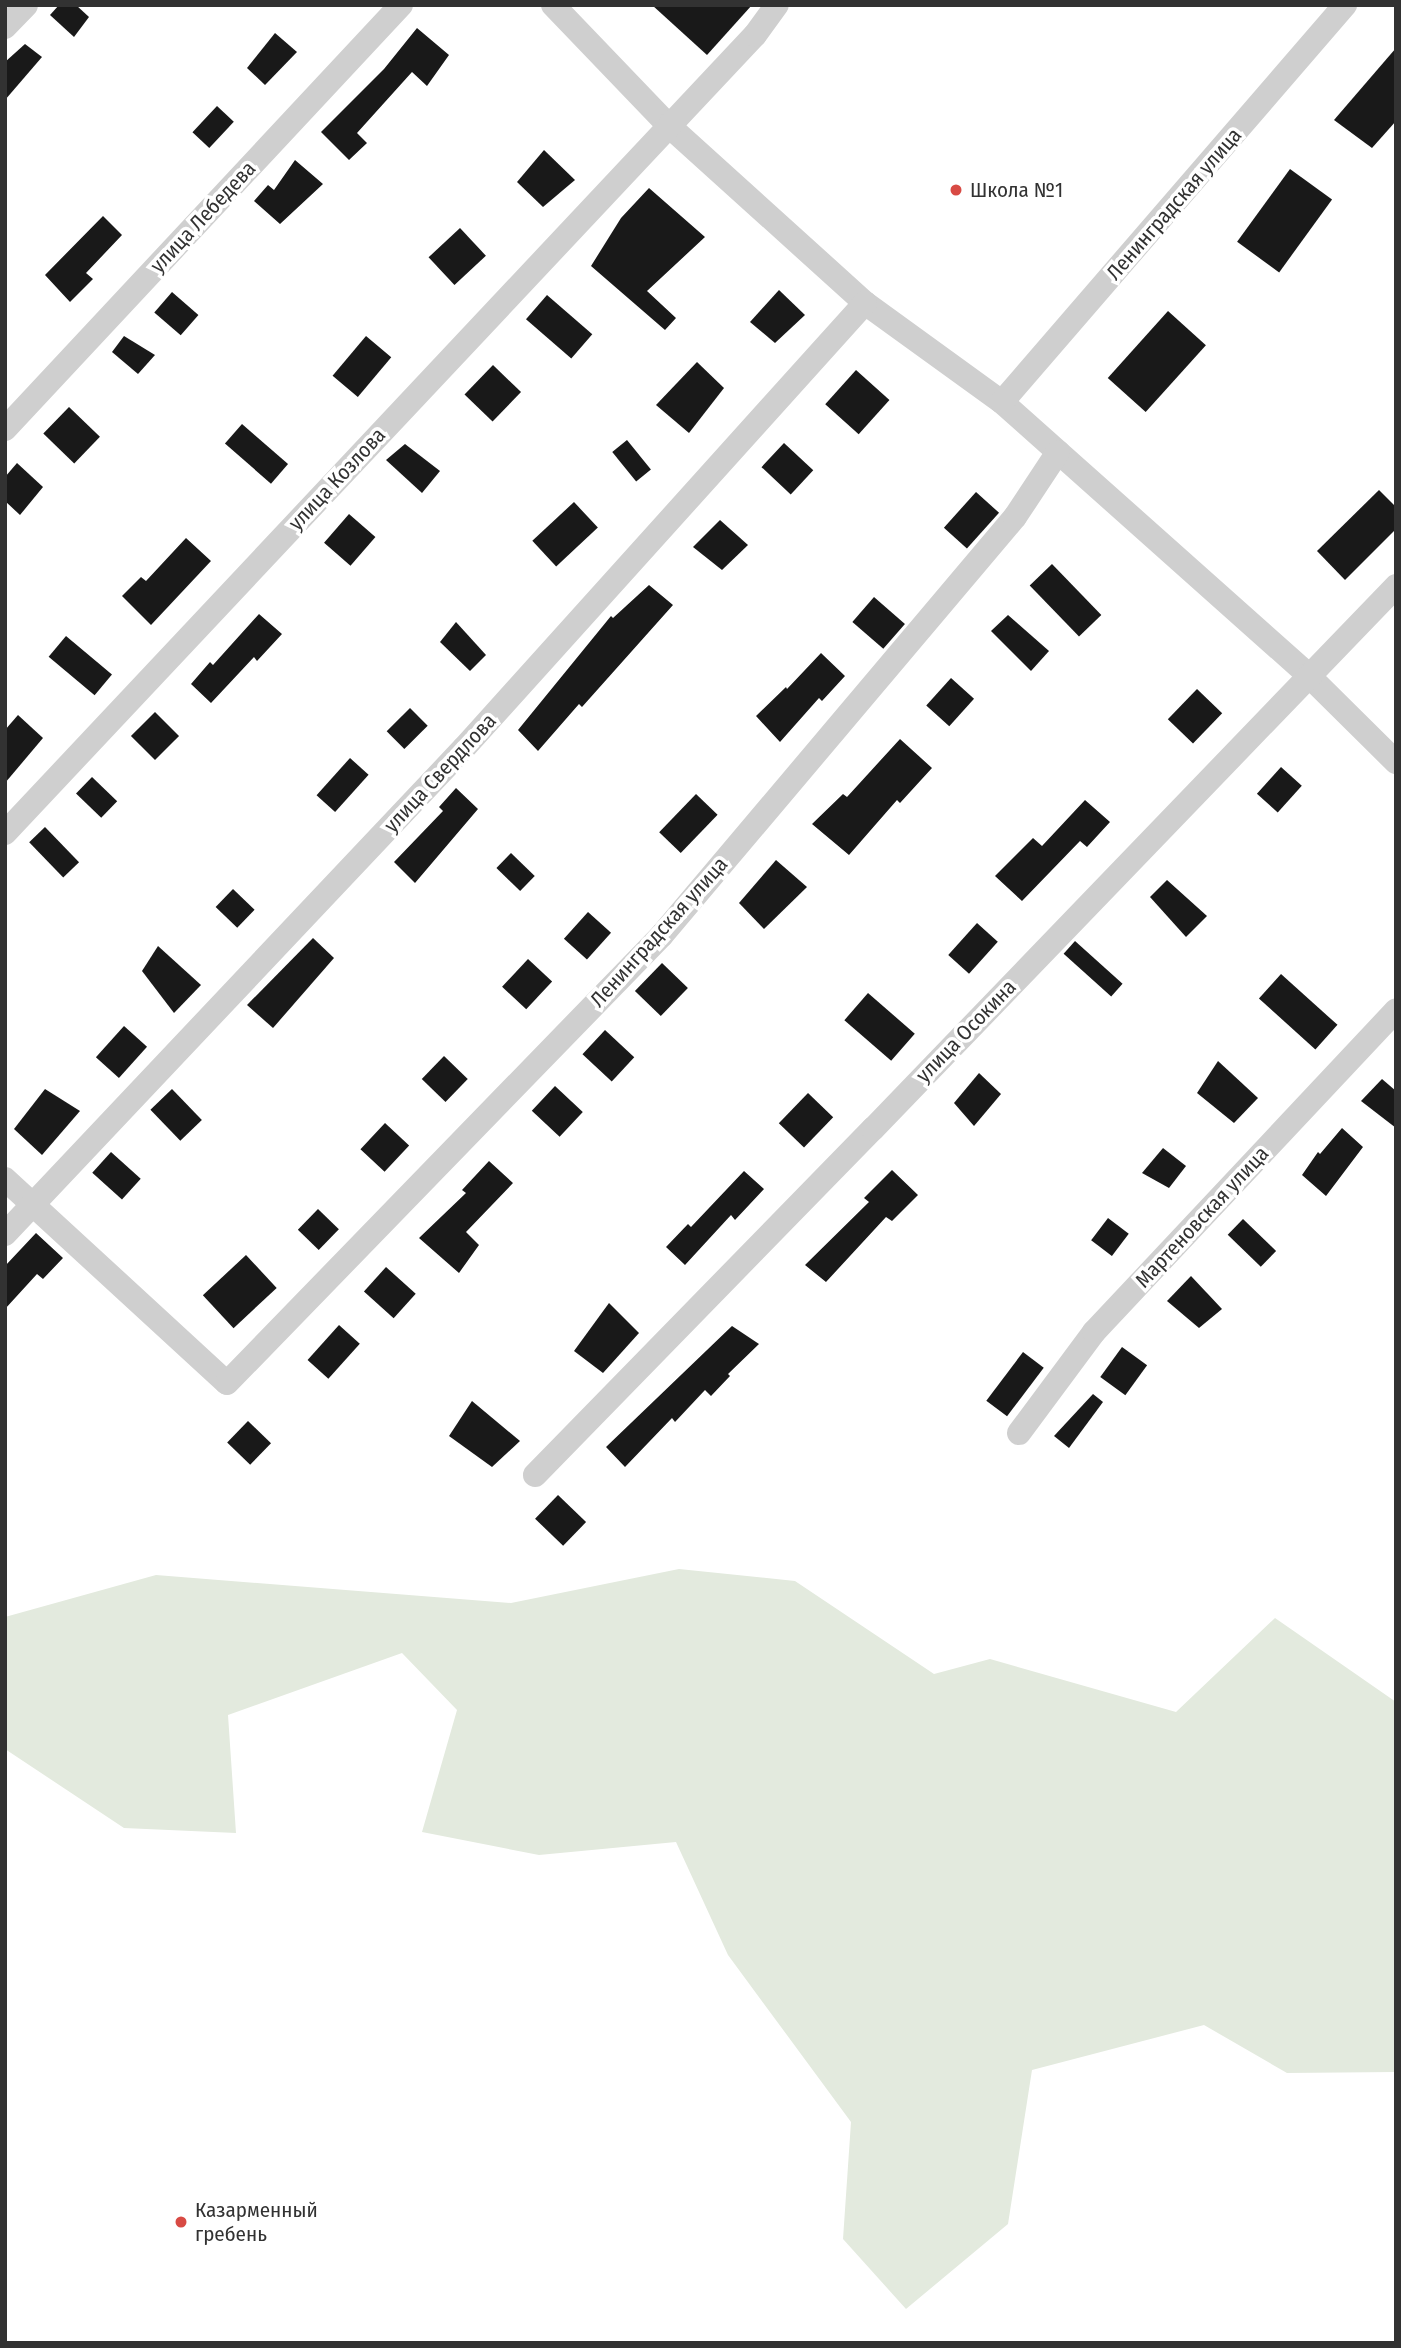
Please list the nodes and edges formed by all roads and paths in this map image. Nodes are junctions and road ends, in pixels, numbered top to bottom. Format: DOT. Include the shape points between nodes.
graph roads {
  1 [pos="26,5"];
  2 [pos="401,5"];
  3 [pos="553,5"];
  4 [pos="776,5"];
  5 [pos="1338,8"];
  6 [pos="5,27"];
  7 [pos="668,125"];
  8 [pos="865,303"];
  9 [pos="1002,402"];
  10 [pos="5,429"];
  11 [pos="1058,452"];
  12 [pos="1396,586"];
  13 [pos="1308,675"];
  14 [pos="1396,762"];
  15 [pos="5,833"];
  16 [pos="1396,1010"];
  17 [pos="5,1179"];
  18 [pos="33,1205"];
  19 [pos="5,1234"];
  20 [pos="1019,1433"];
  21 [pos="535,1475"];
  1 -- 6 [label="street"];
  2 -- 10 [label="street, улица Лебедева"];
  3 -- 7 [label="street"];
  4 -- 7 [label="street, улица Козлова" via="755,35"];
  5 -- 9 [label="street, Ленинградская улица"];
  7 -- 8 [label="street"];
  7 -- 15 [label="street, улица Козлова"];
  8 -- 9 [label="street"];
  8 -- 18 [label="street, улица Свердлова" via="464,748"];
  9 -- 11 [label="street"];
  11 -- 13 [label="street"];
  11 -- 18 [label="street, Ленинградская улица" via="1015,517 662,935 227,1383"];
  12 -- 13 [label="street, улица Осокина"];
  13 -- 14 [label="street"];
  13 -- 21 [label="street, улица Осокина"];
  16 -- 20 [label="street, Мартеновская улица" via="1094,1332"];
  17 -- 18 [label="street"];
  18 -- 19 [label="street, улица Свердлова"];
}
